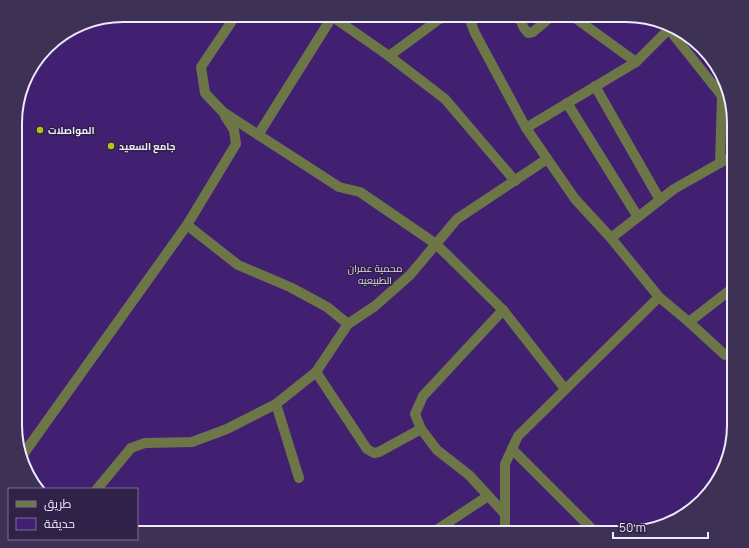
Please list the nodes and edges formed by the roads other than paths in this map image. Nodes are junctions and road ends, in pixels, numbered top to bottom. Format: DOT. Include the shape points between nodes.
graph roads {
  1 [pos="231,22"];
  2 [pos="327,22"];
  3 [pos="340,22"];
  4 [pos="435,22"];
  5 [pos="471,22"];
  6 [pos="521,22"];
  7 [pos="545,22"];
  8 [pos="581,22"];
  9 [pos="667,31"];
  10 [pos="672,33"];
  11 [pos="389,56"];
  12 [pos="636,62"];
  13 [pos="595,86"];
  14 [pos="722,91"];
  15 [pos="725,101"];
  16 [pos="567,103"];
  17 [pos="223,112"];
  18 [pos="526,128"];
  19 [pos="258,135"];
  20 [pos="547,159"];
  21 [pos="727,159"];
  22 [pos="720,163"];
  23 [pos="515,181"];
  24 [pos="660,200"];
  25 [pos="638,217"];
  26 [pos="187,225"];
  27 [pos="611,238"];
  28 [pos="436,244"];
  29 [pos="727,292"];
  30 [pos="659,297"];
  31 [pos="503,310"];
  32 [pos="689,322"];
  33 [pos="348,324"];
  34 [pos="727,354"];
  35 [pos="316,372"];
  36 [pos="566,389"];
  37 [pos="276,404"];
  38 [pos="421,429"];
  39 [pos="512,449"];
  40 [pos="25,452"];
  41 [pos="299,478"];
  42 [pos="98,488"];
  43 [pos="488,496"];
  44 [pos="505,514"];
  45 [pos="588,524"];
  46 [pos="443,526"];
  47 [pos="505,526"];
  1 -- 17 [label="street" via="201,67 205,93"];
  2 -- 19 [label="street"];
  3 -- 11 [label="street"];
  4 -- 11 [label="street"];
  5 -- 18 [label="street"];
  6 -- 7 [label="street" via="528,32 533,32"];
  8 -- 12 [label="street"];
  9 -- 12 [label="street"];
  10 -- 14 [label="street"];
  11 -- 23 [label="street" via="445,99"];
  12 -- 13 [label="street"];
  13 -- 16 [label="street"];
  13 -- 24 [label="street"];
  15 -- 22 [label="street"];
  16 -- 18 [label="street"];
  16 -- 25 [label="street"];
  17 -- 19 [label="street"];
  17 -- 26 [label="street" via="234,130 236,144"];
  18 -- 20 [label="street"];
  19 -- 28 [label="street" via="339,187 360,192"];
  20 -- 23 [label="street"];
  20 -- 27 [label="street" via="575,199"];
  21 -- 22 [label="street"];
  22 -- 24 [label="street" via="674,189"];
  23 -- 28 [label="street" via="457,219"];
  24 -- 25 [label="street"];
  25 -- 27 [label="street"];
  26 -- 33 [label="street" via="238,265 290,287 327,307"];
  26 -- 40 [label="street"];
  27 -- 30 [label="street"];
  28 -- 31 [label="street"];
  28 -- 33 [label="street" via="410,275 375,306"];
  29 -- 32 [label="street"];
  30 -- 32 [label="street"];
  30 -- 36 [label="street"];
  31 -- 36 [label="street"];
  31 -- 38 [label="street" via="423,396 415,414"];
  32 -- 34 [label="street"];
  33 -- 35 [label="street"];
  35 -- 37 [label="street"];
  35 -- 38 [label="street" via="367,449 374,453"];
  36 -- 39 [label="street" via="518,436"];
  37 -- 41 [label="street"];
  37 -- 42 [label="street" via="192,442 145,443 131,448"];
  38 -- 43 [label="street" via="438,450 469,475"];
  39 -- 44 [label="street" via="505,464"];
  39 -- 45 [label="street"];
  43 -- 44 [label="street"];
  43 -- 46 [label="street"];
  44 -- 47 [label="street"];
}
